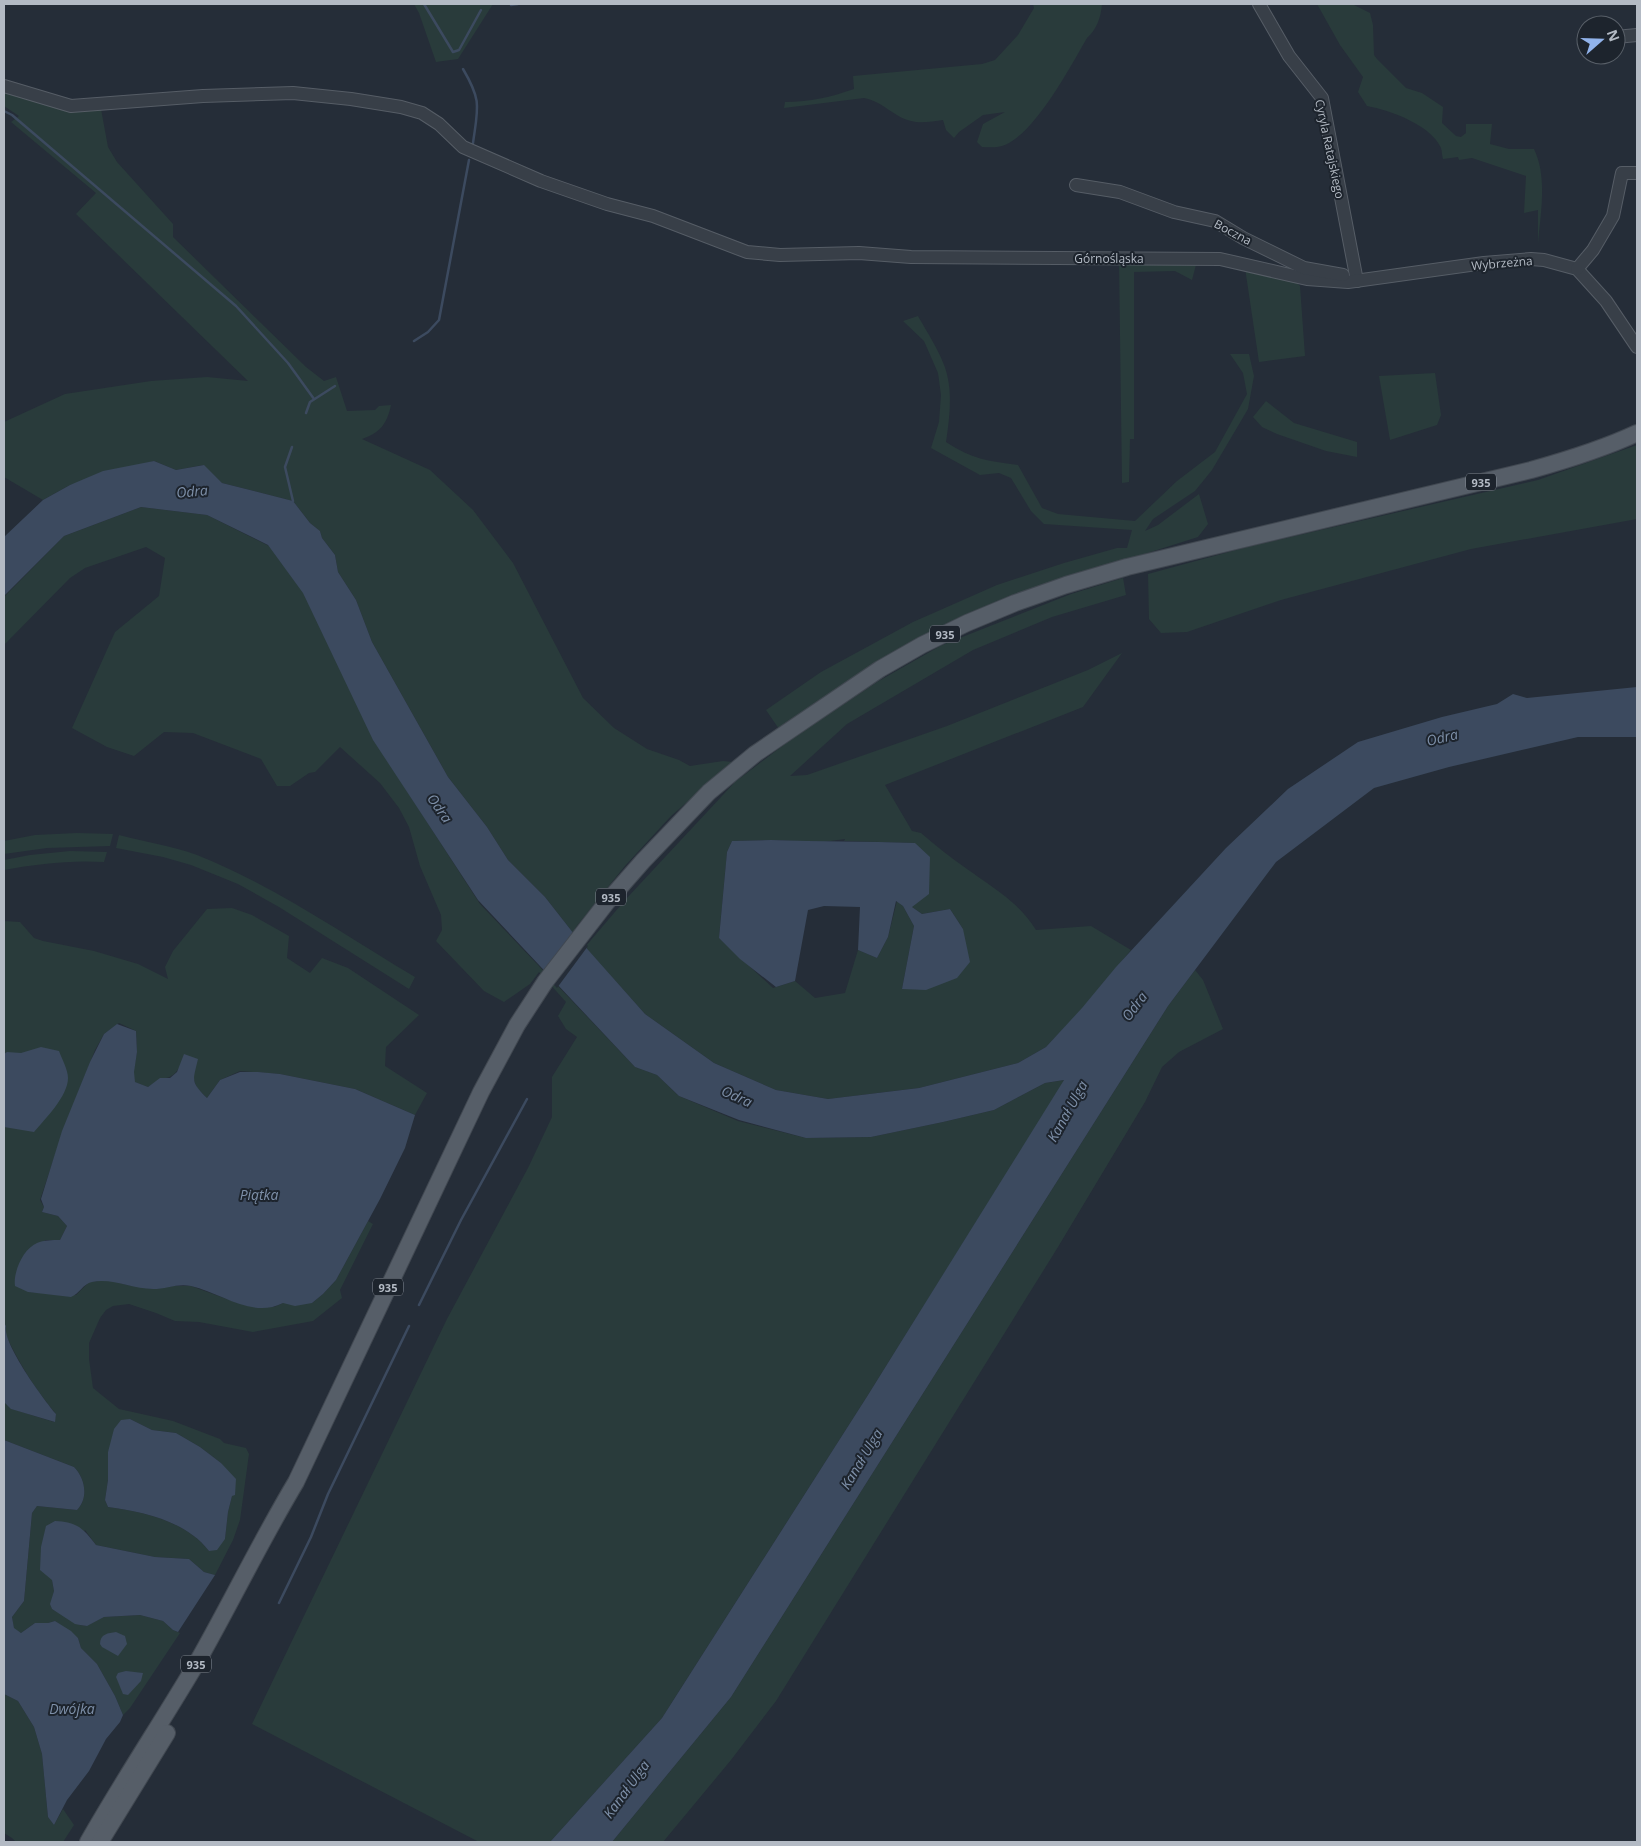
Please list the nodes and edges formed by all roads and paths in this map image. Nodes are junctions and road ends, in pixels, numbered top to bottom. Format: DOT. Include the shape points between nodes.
graph roads {
  1 [pos="1259,4"];
  2 [pos="4,86"];
  3 [pos="1637,173"];
  4 [pos="1076,185"];
  5 [pos="1577,270"];
  6 [pos="1357,281"];
  7 [pos="1637,347"];
  8 [pos="1637,433"];
  9 [pos="296,1482"];
  10 [pos="98,1826"];
  11 [pos="84,1842"];
  12 [pos="88,1842"];
  13 [pos="100,1842"];
  1 -- 6 [label="street, Cyryla Ratajskiego" via="1289,56 1322,98"];
  2 -- 6 [label="street, Górnośląska" via="71,106 203,96 293,94 401,107 433,120 463,147 540,181 653,216 747,252 911,257 1220,259 1307,279"];
  3 -- 5 [label="street" via="1622,173 1613,216"];
  4 -- 6 [label="street, Boczna" via="1120,192 1174,212 1215,221 1304,268"];
  5 -- 6 [label="street, Wybrzeżna" via="1531,259"];
  5 -- 7 [label="street" via="1606,301"];
  8 -- 9 [label="main road, 935" via="1576,457 1531,470 1162,558 1066,585 967,623 922,645 880,668 755,754 709,792 607,902 545,982 517,1025 481,1092"];
  9 -- 10 [label="main road, 935" via="195,1665"];
  9 -- 13 [label="main road, 935" via="283,1520 226,1633"];
  10 -- 11 [label="main road"];
  10 -- 12 [label="main road, 935"];
}
